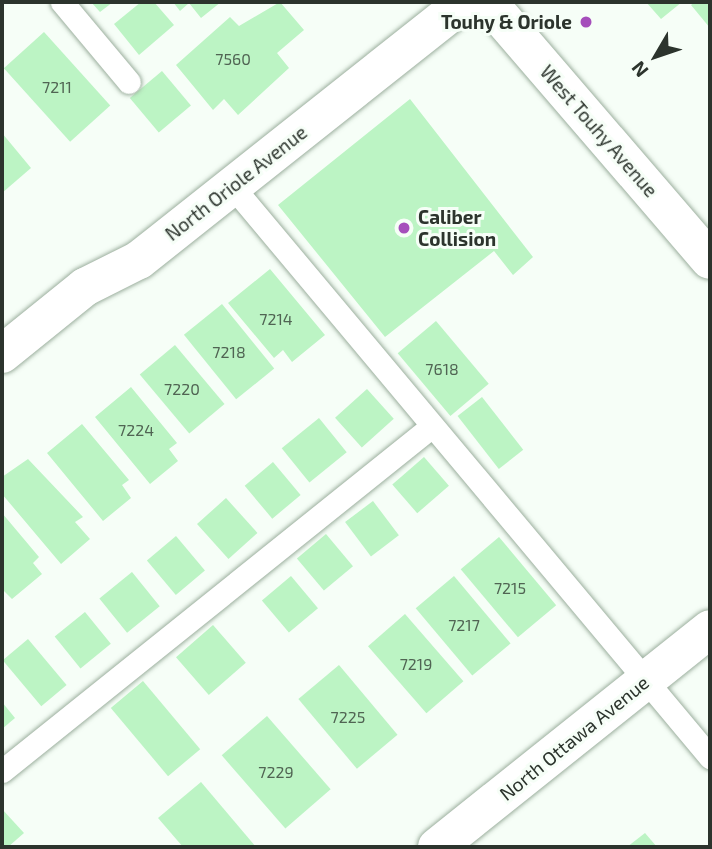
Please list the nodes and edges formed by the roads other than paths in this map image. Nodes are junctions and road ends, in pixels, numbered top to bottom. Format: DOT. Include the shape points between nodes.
graph roads {
  1 [pos="62,2"];
  2 [pos="465,2"];
  3 [pos="488,2"];
  4 [pos="129,82"];
  5 [pos="232,186"];
  6 [pos="710,260"];
  7 [pos="2,354"];
  8 [pos="432,426"];
  9 [pos="710,629"];
  10 [pos="645,681"];
  11 [pos="710,757"];
  12 [pos="2,771"];
  13 [pos="437,847"];
  1 -- 4 [label="lane"];
  2 -- 5 [label="street, North Oriole Avenue"];
  3 -- 6 [label="street, West Touhy Avenue"];
  5 -- 7 [label="street, North Oriole Avenue"];
  5 -- 8 [label="lane"];
  8 -- 10 [label="lane"];
  8 -- 12 [label="lane"];
  9 -- 10 [label="street, North Ottawa Avenue"];
  10 -- 11 [label="lane"];
  10 -- 13 [label="street, North Ottawa Avenue"];
}
